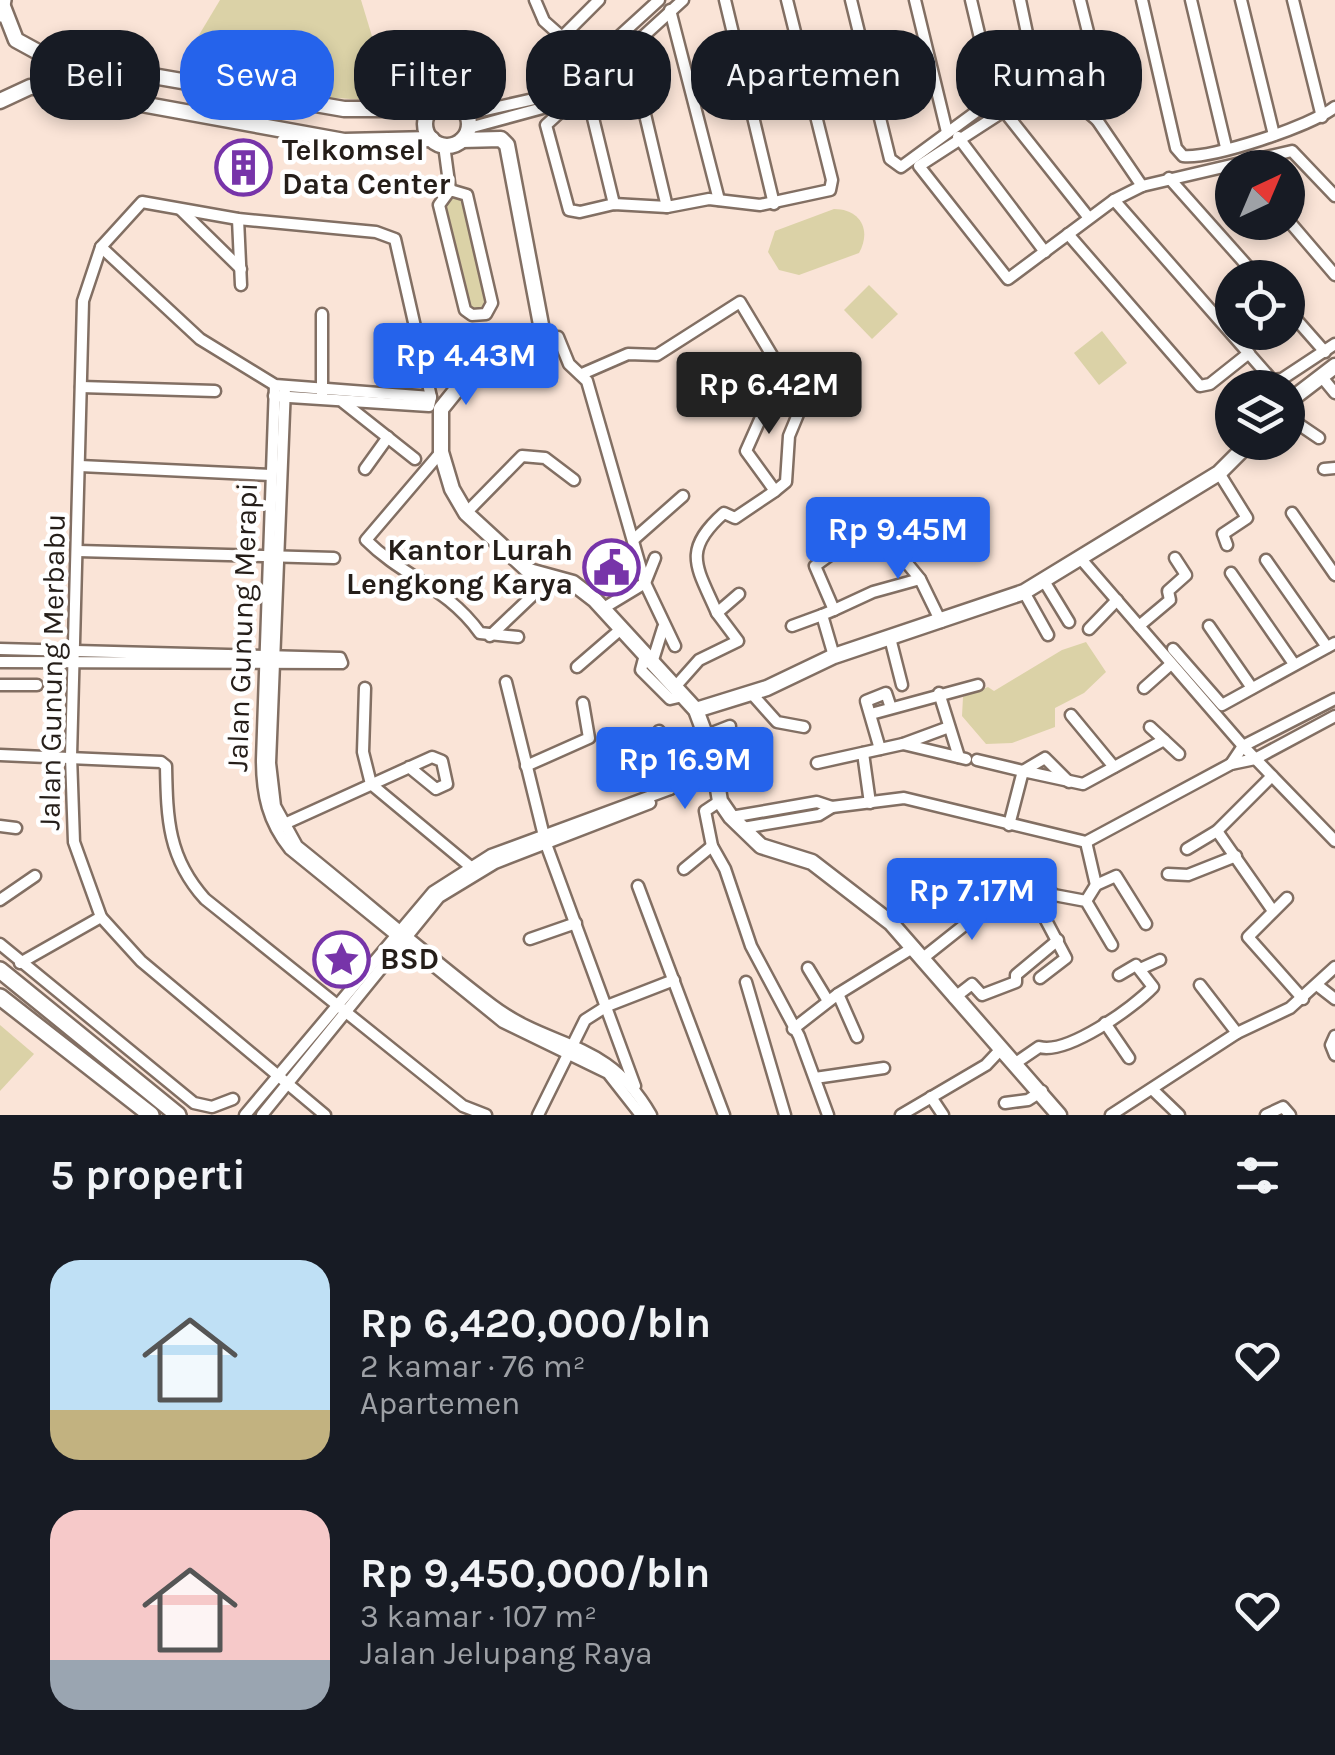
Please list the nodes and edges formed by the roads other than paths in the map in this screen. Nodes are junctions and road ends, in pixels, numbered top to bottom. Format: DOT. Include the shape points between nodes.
graph roads {
  1 [pos="535,0"];
  2 [pos="659,0"];
  3 [pos="682,0"];
  4 [pos="725,0"];
  5 [pos="787,0"];
  6 [pos="852,0"];
  7 [pos="915,0"];
  8 [pos="971,0"];
  9 [pos="1020,0"];
  10 [pos="1080,0"];
  11 [pos="1142,0"];
  12 [pos="1191,0"];
  13 [pos="1241,0"];
  14 [pos="1294,0"];
  15 [pos="594,2"];
  16 [pos="2,6"];
  17 [pos="670,10"];
  18 [pos="626,30"];
  19 [pos="647,30"];
  20 [pos="978,30"];
  21 [pos="1026,30"];
  22 [pos="0,101"];
  23 [pos="526,101"];
  24 [pos="512,104"];
  25 [pos="1335,107"];
  26 [pos="354,109"];
  27 [pos="526,114"];
  28 [pos="515,117"];
  29 [pos="1322,117"];
  30 [pos="428,120"];
  31 [pos="461,120"];
  32 [pos="553,120"];
  33 [pos="594,120"];
  34 [pos="646,120"];
  35 [pos="970,120"];
  36 [pos="466,127"];
  37 [pos="952,134"];
  38 [pos="1274,135"];
  39 [pos="438,142"];
  40 [pos="1226,147"];
  41 [pos="1305,165"];
  42 [pos="1215,170"];
  43 [pos="1169,178"];
  44 [pos="1142,186"];
  45 [pos="450,190"];
  46 [pos="1335,196"];
  47 [pos="719,200"];
  48 [pos="1114,200"];
  49 [pos="614,204"];
  50 [pos="774,204"];
  51 [pos="667,207"];
  52 [pos="179,208"];
  53 [pos="1089,218"];
  54 [pos="238,219"];
  55 [pos="1068,234"];
  56 [pos="1305,240"];
  57 [pos="101,247"];
  58 [pos="1045,252"];
  59 [pos="1242,260"];
  60 [pos="240,269"];
  61 [pos="1335,274"];
  62 [pos="241,285"];
  63 [pos="322,314"];
  64 [pos="1305,329"];
  65 [pos="542,337"];
  66 [pos="1335,344"];
  67 [pos="1325,352"];
  68 [pos="1249,353"];
  69 [pos="1335,366"];
  70 [pos="582,374"];
  71 [pos="1321,376"];
  72 [pos="81,388"];
  73 [pos="1305,389"];
  74 [pos="215,390"];
  75 [pos="280,391"];
  76 [pos="1335,393"];
  77 [pos="322,396"];
  78 [pos="343,402"];
  79 [pos="430,402"];
  80 [pos="801,407"];
  81 [pos="1305,429"];
  82 [pos="388,436"];
  83 [pos="1319,438"];
  84 [pos="441,452"];
  85 [pos="415,459"];
  86 [pos="1232,460"];
  87 [pos="80,466"];
  88 [pos="364,469"];
  89 [pos="1219,473"];
  90 [pos="271,474"];
  91 [pos="574,480"];
  92 [pos="775,491"];
  93 [pos="683,496"];
  94 [pos="466,513"];
  95 [pos="1292,513"];
  96 [pos="634,540"];
  97 [pos="1227,545"];
  98 [pos="78,551"];
  99 [pos="273,556"];
  100 [pos="334,558"];
  101 [pos="655,558"];
  102 [pos="1081,558"];
  103 [pos="1175,558"];
  104 [pos="1266,560"];
  105 [pos="1231,573"];
  106 [pos="537,575"];
  107 [pos="1335,575"];
  108 [pos="920,579"];
  109 [pos="1044,581"];
  110 [pos="645,582"];
  111 [pos="1024,592"];
  112 [pos="738,594"];
  113 [pos="1117,600"];
  114 [pos="602,608"];
  115 [pos="828,612"];
  116 [pos="717,613"];
  117 [pos="940,622"];
  118 [pos="1069,622"];
  119 [pos="792,626"];
  120 [pos="1140,626"];
  121 [pos="1208,626"];
  122 [pos="663,628"];
  123 [pos="1090,629"];
  124 [pos="620,630"];
  125 [pos="490,636"];
  126 [pos="1048,636"];
  127 [pos="518,637"];
  128 [pos="890,638"];
  129 [pos="1331,645"];
  130 [pos="675,646"];
  131 [pos="0,649"];
  132 [pos="1173,649"];
  133 [pos="76,655"];
  134 [pos="834,656"];
  135 [pos="648,659"];
  136 [pos="269,661"];
  137 [pos="0,662"];
  138 [pos="1170,664"];
  139 [pos="1294,664"];
  140 [pos="577,667"];
  141 [pos="506,682"];
  142 [pos="978,684"];
  143 [pos="0,685"];
  144 [pos="38,685"];
  145 [pos="902,686"];
  146 [pos="365,688"];
  147 [pos="1144,688"];
  148 [pos="1252,688"];
  149 [pos="679,691"];
  150 [pos="938,693"];
  151 [pos="752,694"];
  152 [pos="1335,699"];
  153 [pos="583,703"];
  154 [pos="696,710"];
  155 [pos="1071,715"];
  156 [pos="1335,716"];
  157 [pos="730,726"];
  158 [pos="1150,726"];
  159 [pos="949,727"];
  160 [pos="804,728"];
  161 [pos="659,731"];
  162 [pos="707,735"];
  163 [pos="1260,737"];
  164 [pos="1164,740"];
  165 [pos="903,744"];
  166 [pos="1243,746"];
  167 [pos="880,749"];
  168 [pos="863,753"];
  169 [pos="1268,753"];
  170 [pos="1179,754"];
  171 [pos="0,755"];
  172 [pos="70,756"];
  173 [pos="967,759"];
  174 [pos="1255,759"];
  175 [pos="739,763"];
  176 [pos="817,763"];
  177 [pos="1231,764"];
  178 [pos="526,766"];
  179 [pos="409,767"];
  180 [pos="1114,767"];
  181 [pos="1024,771"];
  182 [pos="1272,776"];
  183 [pos="1069,782"];
  184 [pos="371,784"];
  185 [pos="715,785"];
  186 [pos="720,801"];
  187 [pos="870,802"];
  188 [pos="798,806"];
  189 [pos="832,807"];
  190 [pos="731,817"];
  191 [pos="800,818"];
  192 [pos="1011,825"];
  193 [pos="0,826"];
  194 [pos="279,826"];
  195 [pos="16,828"];
  196 [pos="743,828"];
  197 [pos="1217,831"];
  198 [pos="544,839"];
  199 [pos="1335,841"];
  200 [pos="1086,842"];
  201 [pos="712,846"];
  202 [pos="1187,849"];
  203 [pos="1236,856"];
  204 [pos="473,869"];
  205 [pos="684,869"];
  206 [pos="1168,874"];
  207 [pos="35,876"];
  208 [pos="1096,885"];
  209 [pos="638,886"];
  210 [pos="1287,898"];
  211 [pos="0,900"];
  212 [pos="1086,901"];
  213 [pos="1040,909"];
  214 [pos="1273,912"];
  215 [pos="101,917"];
  216 [pos="576,923"];
  217 [pos="1146,924"];
  218 [pos="400,934"];
  219 [pos="530,940"];
  220 [pos="1058,940"];
  221 [pos="0,944"];
  222 [pos="1112,945"];
  223 [pos="919,952"];
  224 [pos="1160,960"];
  225 [pos="20,963"];
  226 [pos="808,968"];
  227 [pos="1335,968"];
  228 [pos="1140,969"];
  229 [pos="0,970"];
  230 [pos="1119,975"];
  231 [pos="1040,978"];
  232 [pos="674,980"];
  233 [pos="746,982"];
  234 [pos="1317,984"];
  235 [pos="1200,985"];
  236 [pos="0,997"];
  237 [pos="833,997"];
  238 [pos="1302,998"];
  239 [pos="953,999"];
  240 [pos="1335,1000"];
  241 [pos="1135,1004"];
  242 [pos="607,1006"];
  243 [pos="340,1008"];
  244 [pos="1144,1015"];
  245 [pos="1105,1023"];
  246 [pos="792,1029"];
  247 [pos="1237,1033"];
  248 [pos="1335,1036"];
  249 [pos="856,1037"];
  250 [pos="569,1046"];
  251 [pos="1002,1048"];
  252 [pos="1335,1055"];
  253 [pos="1129,1058"];
  254 [pos="1017,1062"];
  255 [pos="884,1068"];
  256 [pos="815,1078"];
  257 [pos="282,1080"];
  258 [pos="636,1089"];
  259 [pos="1152,1090"];
  260 [pos="1042,1091"];
  261 [pos="931,1097"];
  262 [pos="232,1100"];
  263 [pos="1005,1103"];
  264 [pos="466,1110"];
  265 [pos="638,1111"];
  266 [pos="263,1114"];
  267 [pos="151,1115"];
  268 [pos="178,1115"];
  269 [pos="246,1115"];
  270 [pos="325,1115"];
  271 [pos="486,1115"];
  272 [pos="538,1115"];
  273 [pos="650,1115"];
  274 [pos="724,1115"];
  275 [pos="785,1115"];
  276 [pos="828,1115"];
  277 [pos="901,1115"];
  278 [pos="942,1115"];
  279 [pos="1060,1115"];
  280 [pos="1111,1115"];
  281 [pos="1179,1115"];
  282 [pos="1266,1115"];
  283 [pos="1290,1115"];
  1 -- 15 [label="street" via="544,22 562,37"];
  2 -- 18 [label="street"];
  3 -- 17 [label="street"];
  4 -- 50 [label="street"];
  5 -- 50 [label="street" via="833,188"];
  6 -- 37 [label="street" via="894,165"];
  7 -- 37 [label="street"];
  8 -- 20 [label="street"];
  9 -- 21 [label="street"];
  10 -- 44 [label="street" via="1099,76 1098,120"];
  11 -- 40 [label="street" via="1179,152 1188,157"];
  12 -- 40 [label="street"];
  13 -- 38 [label="street"];
  14 -- 29 [label="street"];
  16 -- 26 [label="street" via="16,40 49,58"];
  17 -- 19 [label="street"];
  17 -- 47 [label="street"];
  22 -- 39 [label="street" via="16,91 48,87 344,141"];
  23 -- 24 [label="street"];
  24 -- 28 [label="street"];
  24 -- 36 [label="street"];
  25 -- 29 [label="street"];
  27 -- 28 [label="street"];
  28 -- 36 [label="street"];
  29 -- 38 [label="street"];
  30 -- 39 [label="street"];
  31 -- 36 [label="street"];
  32 -- 49 [label="street" via="546,128 564,207 574,212"];
  33 -- 49 [label="street"];
  34 -- 51 [label="street"];
  35 -- 37 [label="street"];
  36 -- 39 [label="street"];
  36 -- 65 [label="street" via="507,145"];
  37 -- 53 [label="street" via="1006,111"];
  37 -- 58 [label="street"];
  37 -- 58 [label="street" via="920,168 1006,279"];
  38 -- 40 [label="street"];
  39 -- 45 [label="street"];
  41 -- 46 [label="street"];
  42 -- 43 [label="street"];
  43 -- 44 [label="street"];
  43 -- 59 [label="street"];
  44 -- 48 [label="street"];
  45 -- 45 [label="street" via="467,195 492,303 483,315 465,310 439,205"];
  47 -- 50 [label="street"];
  47 -- 51 [label="street"];
  48 -- 53 [label="street"];
  48 -- 68 [label="street"];
  49 -- 51 [label="street"];
  52 -- 54 [label="street"];
  52 -- 57 [label="street" via="142,202"];
  52 -- 60 [label="street"];
  53 -- 55 [label="street"];
  54 -- 60 [label="street"];
  54 -- 79 [label="street" via="395,239"];
  55 -- 58 [label="street"];
  55 -- 68 [label="street" via="1203,387"];
  56 -- 61 [label="street"];
  57 -- 72 [label="street, Jalan Gunung Merbabu" via="83,301"];
  57 -- 75 [label="street" via="200,339"];
  60 -- 62 [label="street"];
  63 -- 77 [label="street"];
  64 -- 67 [label="street"];
  65 -- 70 [label="street" via="558,337 569,364"];
  65 -- 84 [label="street" via="453,388 441,410"];
  66 -- 67 [label="street"];
  67 -- 68 [label="street" via="1277,381"];
  69 -- 71 [label="street"];
  70 -- 92 [label="street" via="628,354 653,356 741,302 776,362 770,369 778,379 746,451"];
  70 -- 96 [label="street"];
  71 -- 73 [label="street"];
  71 -- 76 [label="street"];
  72 -- 74 [label="street"];
  72 -- 87 [label="street, Jalan Gunung Merbabu"];
  75 -- 77 [label="street"];
  75 -- 90 [label="street, Jalan Gunung Merapi"];
  75 -- 99 [label="street, Jalan Gunung Merapi"];
  77 -- 78 [label="street"];
  77 -- 79 [label="street"];
  78 -- 79 [label="street"];
  78 -- 82 [label="street"];
  80 -- 92 [label="street" via="789,436 786,482"];
  81 -- 83 [label="street"];
  82 -- 85 [label="street"];
  82 -- 88 [label="street"];
  84 -- 94 [label="street"];
  84 -- 125 [label="street" via="366,540 390,563 441,590"];
  86 -- 89 [label="street"];
  87 -- 90 [label="street"];
  87 -- 98 [label="street, Jalan Gunung Merbabu"];
  89 -- 97 [label="street" via="1246,518 1223,534"];
  89 -- 102 [label="street"];
  90 -- 99 [label="street, Jalan Gunung Merapi"];
  91 -- 94 [label="street" via="548,460 522,456"];
  92 -- 116 [label="street" via="737,518 724,513 699,537 695,563"];
  93 -- 96 [label="street"];
  94 -- 106 [label="street"];
  95 -- 107 [label="street"];
  96 -- 110 [label="street"];
  98 -- 99 [label="street"];
  98 -- 133 [label="street, Jalan Gunung Merbabu"];
  99 -- 100 [label="street"];
  99 -- 136 [label="street, Jalan Gunung Merapi"];
  101 -- 110 [label="street"];
  102 -- 109 [label="street"];
  102 -- 113 [label="street"];
  103 -- 120 [label="street" via="1186,576"];
  104 -- 129 [label="street"];
  105 -- 139 [label="street"];
  106 -- 114 [label="street" via="573,583"];
  106 -- 125 [label="street" via="526,590 531,597"];
  108 -- 115 [label="street"];
  108 -- 115 [label="street" via="874,523 816,565"];
  108 -- 117 [label="street"];
  109 -- 111 [label="street"];
  109 -- 118 [label="street"];
  110 -- 114 [label="street"];
  110 -- 122 [label="street"];
  111 -- 117 [label="street"];
  111 -- 126 [label="street"];
  112 -- 116 [label="street"];
  113 -- 120 [label="street"];
  113 -- 123 [label="street"];
  114 -- 124 [label="street"];
  115 -- 119 [label="street"];
  115 -- 134 [label="street"];
  116 -- 149 [label="street" via="738,641 699,660"];
  117 -- 128 [label="street"];
  120 -- 138 [label="street"];
  121 -- 148 [label="street"];
  122 -- 130 [label="street"];
  122 -- 135 [label="street"];
  124 -- 135 [label="street"];
  124 -- 140 [label="street"];
  125 -- 127 [label="street"];
  128 -- 134 [label="street"];
  128 -- 145 [label="street"];
  129 -- 139 [label="street"];
  131 -- 133 [label="street"];
  132 -- 148 [label="street" via="1218,704"];
  133 -- 136 [label="street"];
  133 -- 137 [label="street"];
  133 -- 172 [label="street, Jalan Gunung Merbabu"];
  134 -- 151 [label="street"];
  135 -- 149 [label="street"];
  136 -- 136 [label="street" via="340,658 342,663"];
  136 -- 194 [label="street, Jalan Gunung Merapi" via="271,786"];
  138 -- 147 [label="street"];
  138 -- 166 [label="street"];
  139 -- 148 [label="street"];
  141 -- 178 [label="street"];
  142 -- 150 [label="street"];
  143 -- 144 [label="street"];
  146 -- 184 [label="street" via="363,752"];
  149 -- 154 [label="street"];
  150 -- 159 [label="street"];
  150 -- 167 [label="street" via="891,708 886,693 867,699"];
  151 -- 154 [label="street"];
  151 -- 160 [label="street" via="776,722"];
  152 -- 163 [label="street"];
  153 -- 178 [label="street" via="589,738"];
  154 -- 162 [label="street"];
  155 -- 180 [label="street"];
  156 -- 169 [label="street"];
  157 -- 162 [label="street"];
  158 -- 164 [label="street"];
  159 -- 165 [label="street"];
  159 -- 173 [label="street"];
  161 -- 198 [label="street" via="670,789 660,799"];
  162 -- 185 [label="street"];
  163 -- 166 [label="street"];
  163 -- 169 [label="street"];
  164 -- 170 [label="street"];
  164 -- 180 [label="street"];
  165 -- 167 [label="street"];
  165 -- 173 [label="street"];
  166 -- 174 [label="street"];
  166 -- 177 [label="street"];
  167 -- 168 [label="street"];
  168 -- 176 [label="street"];
  168 -- 187 [label="street"];
  169 -- 174 [label="street"];
  171 -- 172 [label="street"];
  172 -- 215 [label="street, Jalan Gunung Merbabu" via="74,842"];
  172 -- 243 [label="street" via="166,766 168,836 190,882"];
  173 -- 181 [label="street"];
  174 -- 177 [label="street"];
  174 -- 182 [label="street"];
  175 -- 185 [label="street"];
  177 -- 200 [label="street"];
  178 -- 198 [label="street"];
  179 -- 184 [label="street"];
  180 -- 183 [label="street" via="1084,784"];
  181 -- 183 [label="street"];
  181 -- 183 [label="street" via="1046,758"];
  181 -- 192 [label="street"];
  182 -- 197 [label="street"];
  182 -- 199 [label="street"];
  184 -- 194 [label="street"];
  184 -- 204 [label="street"];
  185 -- 186 [label="street"];
  186 -- 190 [label="street"];
  186 -- 201 [label="street" via="705,811"];
  187 -- 189 [label="street"];
  187 -- 192 [label="street" via="904,798"];
  188 -- 189 [label="street"];
  188 -- 190 [label="street"];
  188 -- 191 [label="street"];
  189 -- 191 [label="street"];
  190 -- 196 [label="street"];
  191 -- 196 [label="street"];
  192 -- 200 [label="street"];
  193 -- 195 [label="street"];
  194 -- 218 [label="street, Jalan Gunung Merapi"];
  196 -- 223 [label="street" via="762,846 828,873"];
  197 -- 202 [label="street"];
  197 -- 203 [label="street"];
  198 -- 204 [label="street"];
  198 -- 216 [label="street"];
  200 -- 208 [label="street"];
  201 -- 205 [label="street"];
  201 -- 246 [label="street"];
  203 -- 206 [label="street" via="1188,875"];
  203 -- 214 [label="street"];
  204 -- 218 [label="street"];
  207 -- 211 [label="street"];
  208 -- 212 [label="street"];
  208 -- 217 [label="street" via="1116,876"];
  209 -- 232 [label="street"];
  210 -- 214 [label="street"];
  212 -- 213 [label="street" via="1049,891"];
  212 -- 222 [label="street"];
  213 -- 220 [label="street"];
  213 -- 223 [label="street" via="1015,885"];
  214 -- 238 [label="street" via="1248,939"];
  215 -- 225 [label="street"];
  215 -- 257 [label="street, Jalan Gunung Merbabu" via="142,961"];
  216 -- 219 [label="street"];
  216 -- 242 [label="street"];
  218 -- 243 [label="street"];
  218 -- 250 [label="street, Jalan Gunung Merapi" via="494,1006"];
  220 -- 231 [label="street" via="1066,958"];
  220 -- 239 [label="street" via="1016,975 1018,981 982,995 972,984"];
  221 -- 225 [label="street"];
  223 -- 237 [label="street"];
  223 -- 239 [label="street"];
  224 -- 228 [label="street"];
  225 -- 262 [label="street" via="194,1103 212,1107"];
  226 -- 237 [label="street"];
  227 -- 234 [label="street"];
  228 -- 230 [label="street" via="1134,965"];
  228 -- 241 [label="street" via="1153,987"];
  229 -- 268 [label="main road"];
  232 -- 242 [label="street"];
  232 -- 274 [label="street"];
  233 -- 275 [label="street"];
  234 -- 238 [label="street"];
  234 -- 240 [label="street"];
  235 -- 247 [label="street"];
  236 -- 267 [label="main road"];
  237 -- 246 [label="street"];
  237 -- 249 [label="street"];
  238 -- 247 [label="street"];
  239 -- 251 [label="street"];
  241 -- 244 [label="street"];
  241 -- 245 [label="street"];
  242 -- 250 [label="street" via="585,1020"];
  242 -- 258 [label="street"];
  243 -- 257 [label="street"];
  243 -- 264 [label="street"];
  245 -- 253 [label="street"];
  245 -- 254 [label="street"];
  246 -- 256 [label="street"];
  247 -- 259 [label="street"];
  248 -- 252 [label="street"];
  250 -- 258 [label="street" via="613,1066"];
  250 -- 265 [label="street" via="608,1073"];
  250 -- 272 [label="street"];
  251 -- 254 [label="street"];
  251 -- 261 [label="street"];
  254 -- 260 [label="street"];
  255 -- 256 [label="street"];
  256 -- 276 [label="street"];
  257 -- 266 [label="street"];
  257 -- 269 [label="street"];
  257 -- 270 [label="street, Jalan Gunung Merbabu"];
  258 -- 265 [label="street"];
  258 -- 273 [label="street"];
  259 -- 280 [label="street"];
  259 -- 281 [label="street"];
  260 -- 263 [label="street"];
  260 -- 279 [label="street"];
  261 -- 277 [label="street"];
  261 -- 278 [label="street"];
  264 -- 271 [label="street"];
  282 -- 283 [label="street" via="1278,1107"];
}
